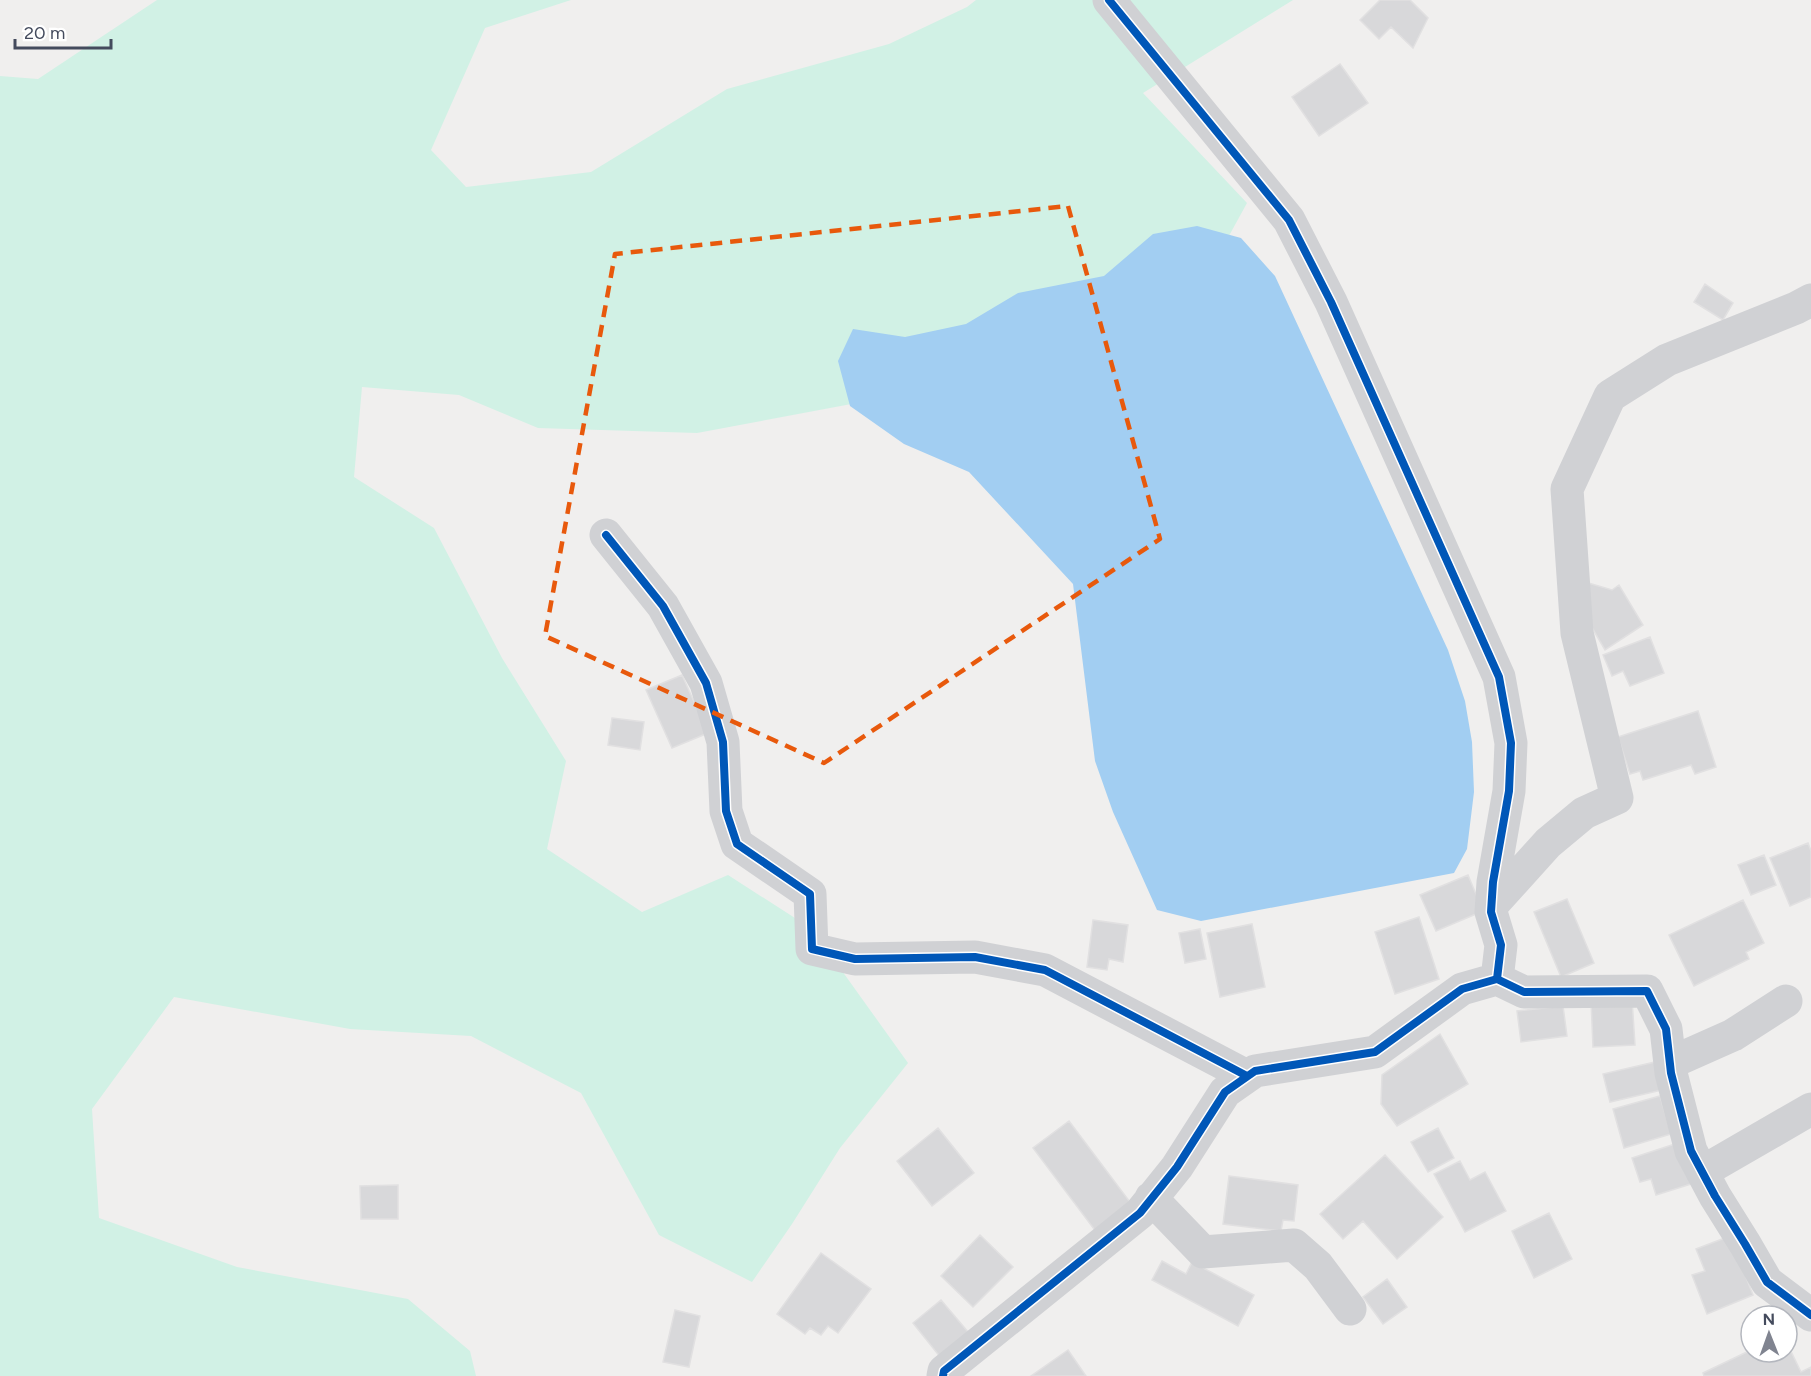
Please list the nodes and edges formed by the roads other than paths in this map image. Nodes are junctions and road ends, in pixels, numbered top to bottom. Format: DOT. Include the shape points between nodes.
graph roads {
  1 [pos="1109,0"];
  2 [pos="1811,300"];
  3 [pos="606,535"];
  4 [pos="1492,905"];
  5 [pos="1497,979"];
  6 [pos="1786,1001"];
  7 [pos="1670,1064"];
  8 [pos="1247,1076"];
  9 [pos="1811,1110"];
  10 [pos="1702,1172"];
  11 [pos="1151,1198"];
  12 [pos="1350,1309"];
  13 [pos="1811,1315"];
  14 [pos="943,1376"];
  1 -- 4 [label="street" via="1288,220 1331,302 1499,677 1511,743 1509,791"];
  2 -- 4 [label="street" via="1667,360 1610,396 1567,489 1577,633 1617,798 1584,813 1548,843"];
  3 -- 8 [label="street" via="663,606 706,683 723,742 726,811 737,844 810,894 812,949 855,959 975,957 1045,970"];
  4 -- 5 [label="street" via="1501,945"];
  5 -- 7 [label="street" via="1524,992 1647,991 1666,1029"];
  5 -- 8 [label="street" via="1462,989 1375,1052 1255,1071"];
  6 -- 7 [label="street" via="1733,1035"];
  7 -- 10 [label="street" via="1691,1151"];
  8 -- 11 [label="street" via="1225,1092 1177,1167"];
  9 -- 10 [label="street"];
  10 -- 13 [label="street" via="1767,1282"];
  11 -- 12 [label="street" via="1203,1252 1294,1245 1318,1266"];
  11 -- 14 [label="street" via="1140,1213 944,1371"];
}
